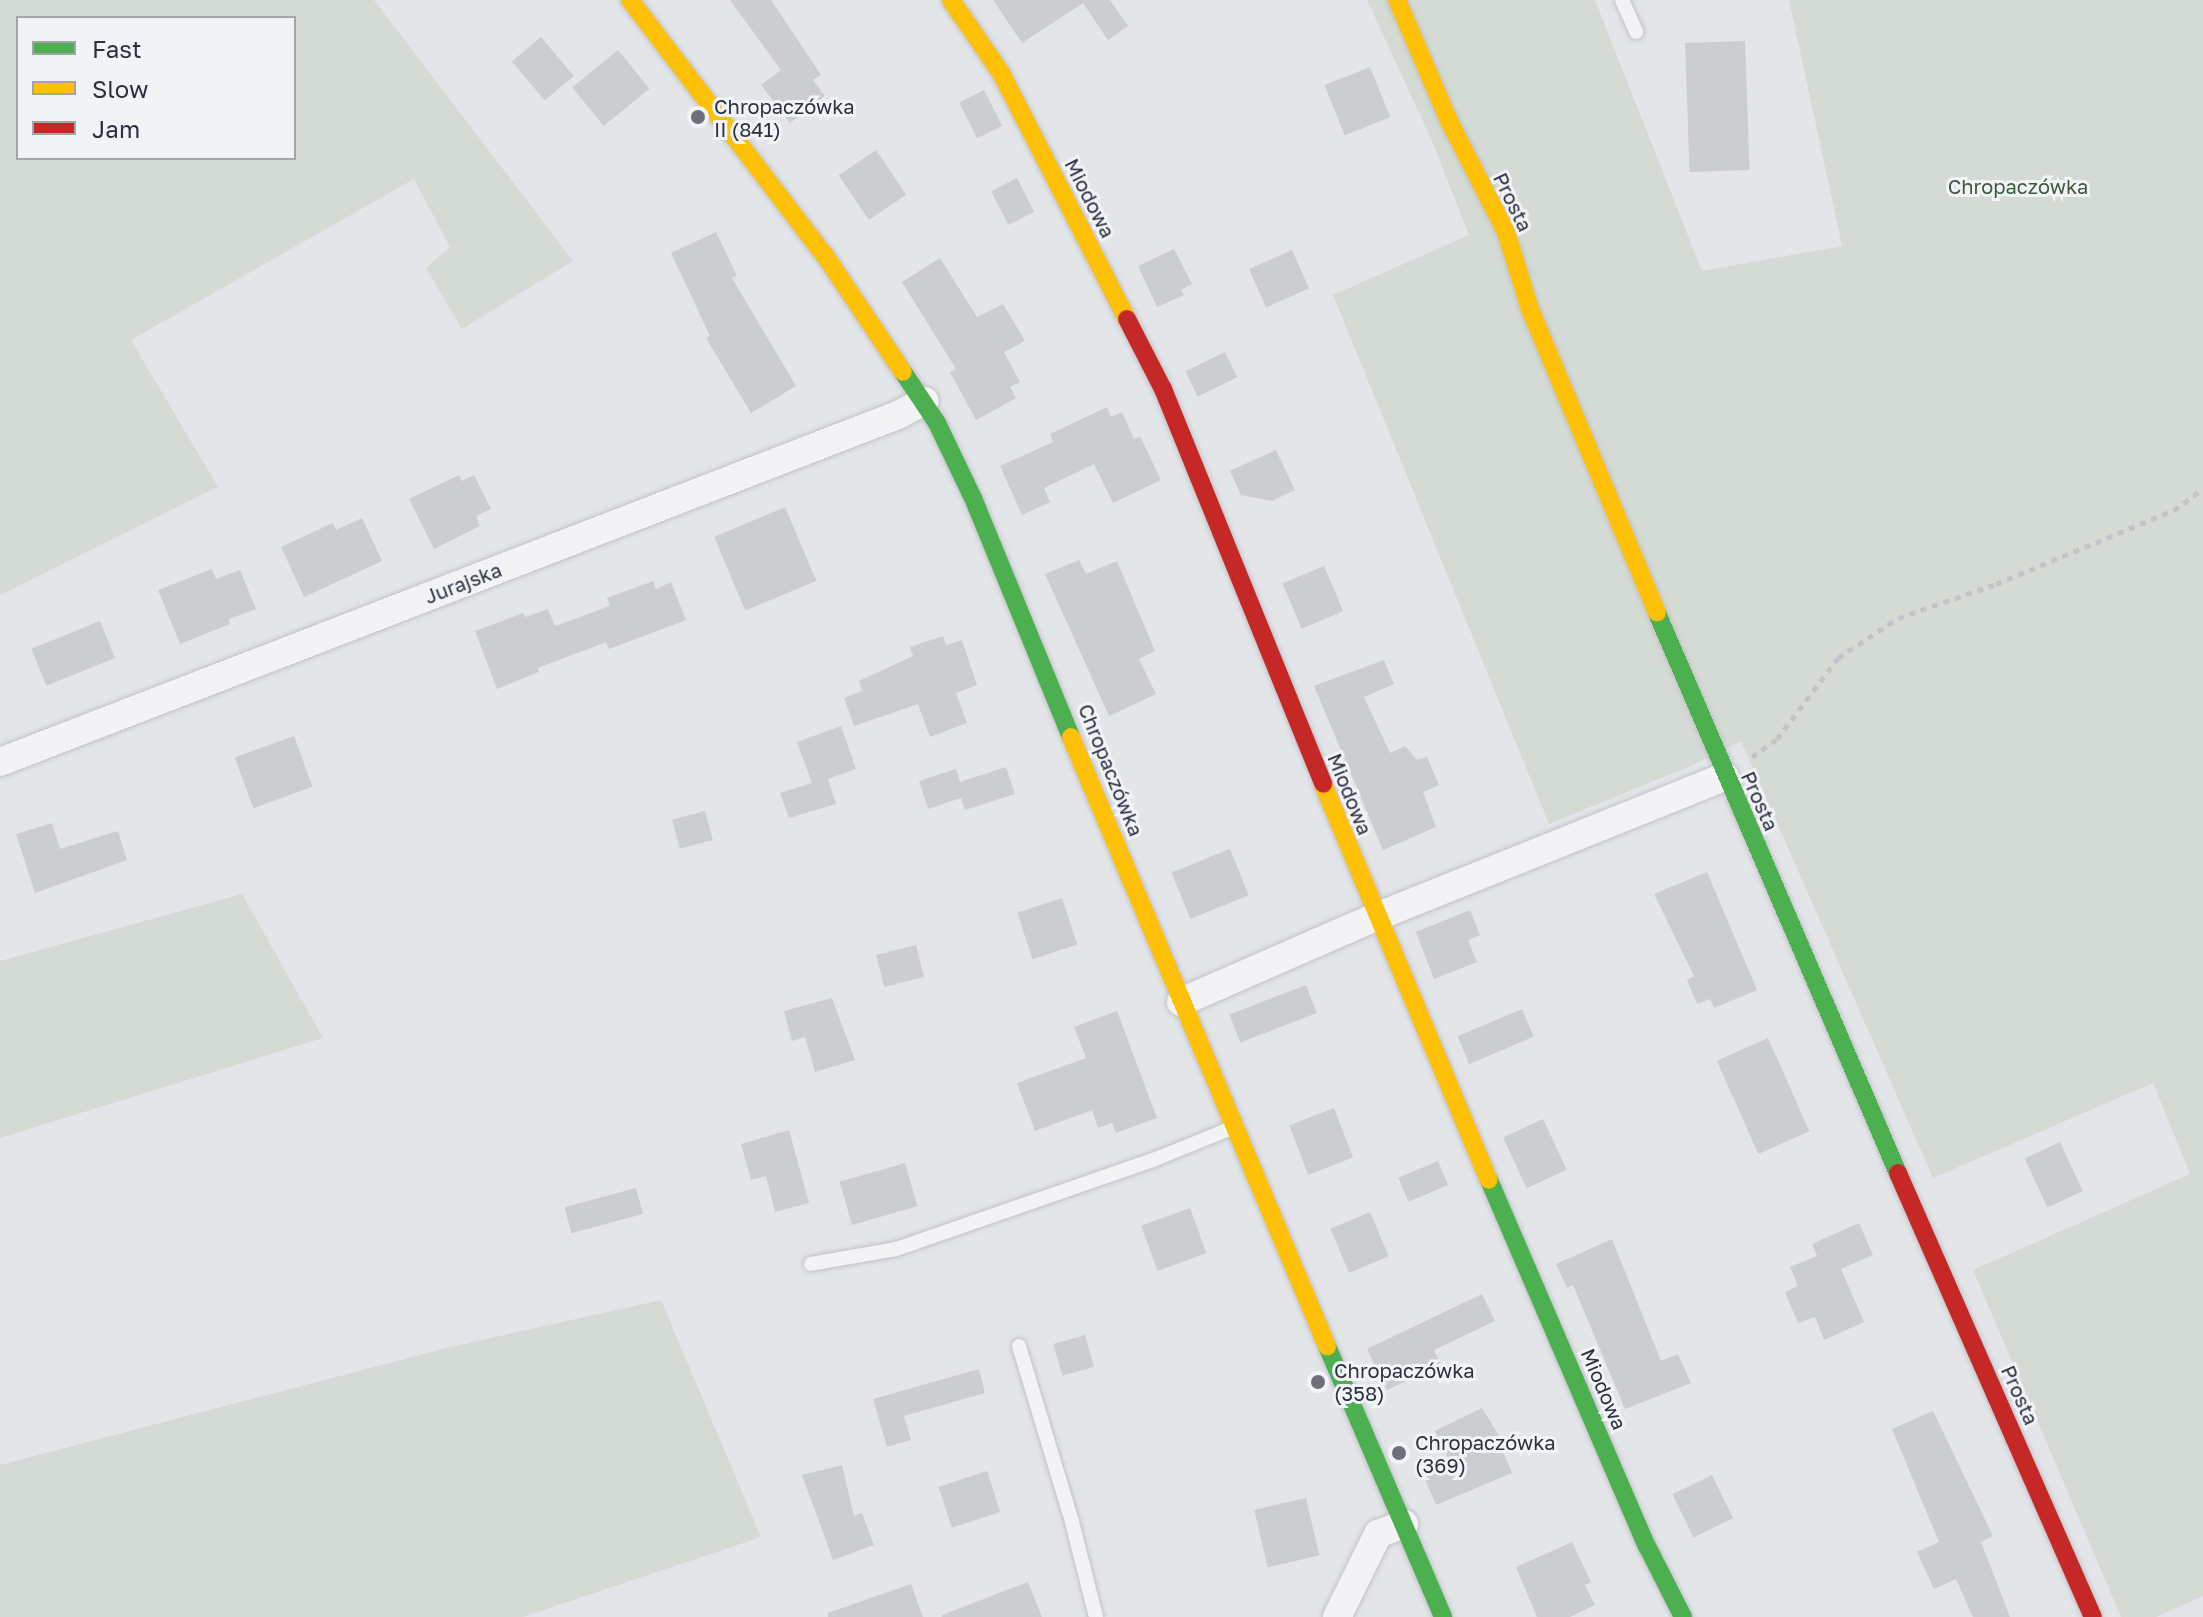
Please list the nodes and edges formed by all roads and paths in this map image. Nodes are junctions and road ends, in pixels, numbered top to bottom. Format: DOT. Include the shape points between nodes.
graph roads {
  1 [pos="951,0"];
  2 [pos="1397,0"];
  3 [pos="1622,0"];
  4 [pos="633,1"];
  5 [pos="1636,32"];
  6 [pos="924,401"];
  7 [pos="2203,489"];
  8 [pos="0,762"];
  9 [pos="1725,777"];
  10 [pos="1376,917"];
  11 [pos="1181,1002"];
  12 [pos="1235,1127"];
  13 [pos="811,1264"];
  14 [pos="1019,1346"];
  15 [pos="1404,1524"];
  16 [pos="1096,1617"];
  17 [pos="1337,1617"];
  18 [pos="1443,1617"];
  19 [pos="1683,1617"];
  20 [pos="2093,1617"];
  1 -- 10 [label="street, Miodowa" via="1001,73 1163,389"];
  2 -- 9 [label="street, Prosta" via="1436,93 1506,232 1530,309"];
  3 -- 5 [label="lane"];
  4 -- 6 [label="street, Chropaczówka" via="826,257"];
  6 -- 8 [label="street, Jurajska"];
  6 -- 11 [label="street, Chropaczówka" via="979,512"];
  7 -- 9 [label="path" via="2174,510 1996,584 1898,618 1838,658 1777,739"];
  9 -- 10 [label="street"];
  9 -- 20 [label="street, Prosta"];
  10 -- 11 [label="street"];
  10 -- 19 [label="street, Miodowa"];
  11 -- 12 [label="street, Chropaczówka"];
  12 -- 13 [label="lane" via="937,1236"];
  12 -- 15 [label="street, Chropaczówka"];
  14 -- 16 [label="lane"];
  15 -- 17 [label="street" via="1378,1534"];
  15 -- 18 [label="street, Chropaczówka"];
}
